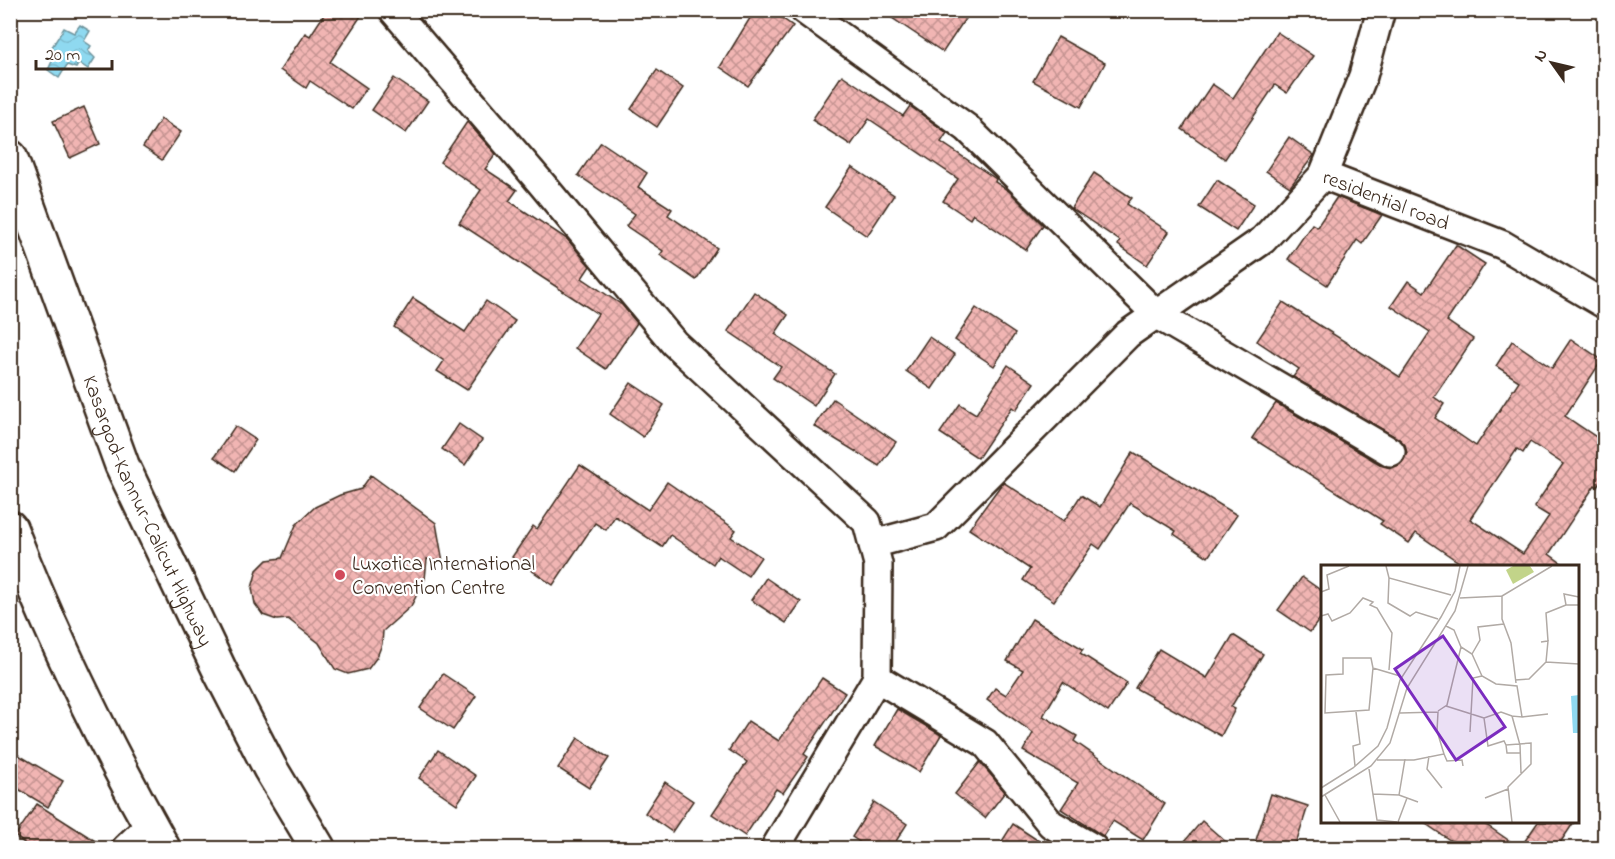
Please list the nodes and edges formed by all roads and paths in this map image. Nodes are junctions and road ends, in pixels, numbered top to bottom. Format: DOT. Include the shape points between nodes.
graph roads {
  1 [pos="393,10"];
  2 [pos="804,10"];
  3 [pos="1381,10"];
  4 [pos="10,157"];
  5 [pos="1323,175"];
  6 [pos="1605,304"];
  7 [pos="1157,315"];
  8 [pos="1391,452"];
  9 [pos="10,528"];
  10 [pos="873,544"];
  11 [pos="876,678"];
  12 [pos="156,837"];
  13 [pos="126,849"];
  14 [pos="318,849"];
  15 [pos="775,849"];
  16 [pos="1093,849"];
  1 -- 10 [label="street" via="674,343 867,522"];
  2 -- 7 [label="street" via="967,128"];
  3 -- 5 [label="street, residential road" via="1363,76"];
  4 -- 14 [label="highway, Kasargod-Kannur-Calicut Highway" via="122,465 221,673"];
  5 -- 6 [label="street, residential road" via="1503,245"];
  5 -- 7 [label="street" via="1263,240"];
  7 -- 8 [label="street"];
  7 -- 10 [label="street" via="1128,334 936,527"];
  9 -- 12 [label="highway" via="119,771"];
  10 -- 11 [label="street" via="878,564"];
  11 -- 15 [label="street"];
  11 -- 16 [label="street" via="985,743 1051,824"];
  12 -- 13 [label="street"];
}
